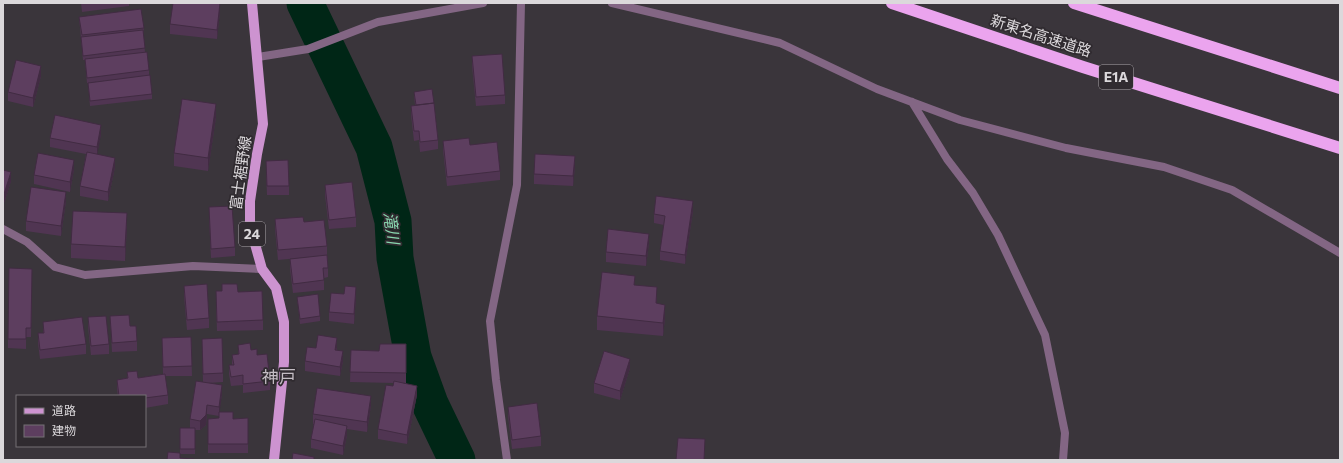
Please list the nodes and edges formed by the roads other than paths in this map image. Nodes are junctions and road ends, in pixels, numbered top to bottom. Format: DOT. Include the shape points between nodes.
graph roads {
  1 [pos="252,3"];
  2 [pos="483,3"];
  3 [pos="520,3"];
  4 [pos="612,3"];
  5 [pos="892,3"];
  6 [pos="1074,3"];
  7 [pos="258,57"];
  8 [pos="1340,88"];
  9 [pos="912,102"];
  10 [pos="1340,148"];
  11 [pos="3,229"];
  12 [pos="1340,253"];
  13 [pos="262,269"];
  14 [pos="274,460"];
  15 [pos="507,460"];
  16 [pos="1063,460"];
  1 -- 7 [label="main road, 富士裾野線 / 24"];
  2 -- 7 [label="street" via="378,22 308,48"];
  3 -- 15 [label="street" via="517,185 490,320"];
  4 -- 9 [label="street" via="780,43 877,89"];
  5 -- 10 [label="highway, 新東名高速道路 / E1A" via="1083,67"];
  6 -- 8 [label="highway"];
  7 -- 13 [label="main road, 富士裾野線 / 24" via="263,124 250,201 250,226"];
  9 -- 12 [label="street" via="960,120 1066,148 1164,167 1232,190"];
  9 -- 16 [label="street" via="998,235 1045,335 1065,433"];
  11 -- 13 [label="street" via="27,242 55,267 85,275 193,266"];
  13 -- 14 [label="main road, 富士裾野線 / 24" via="276,288 284,322 284,362"];
}
